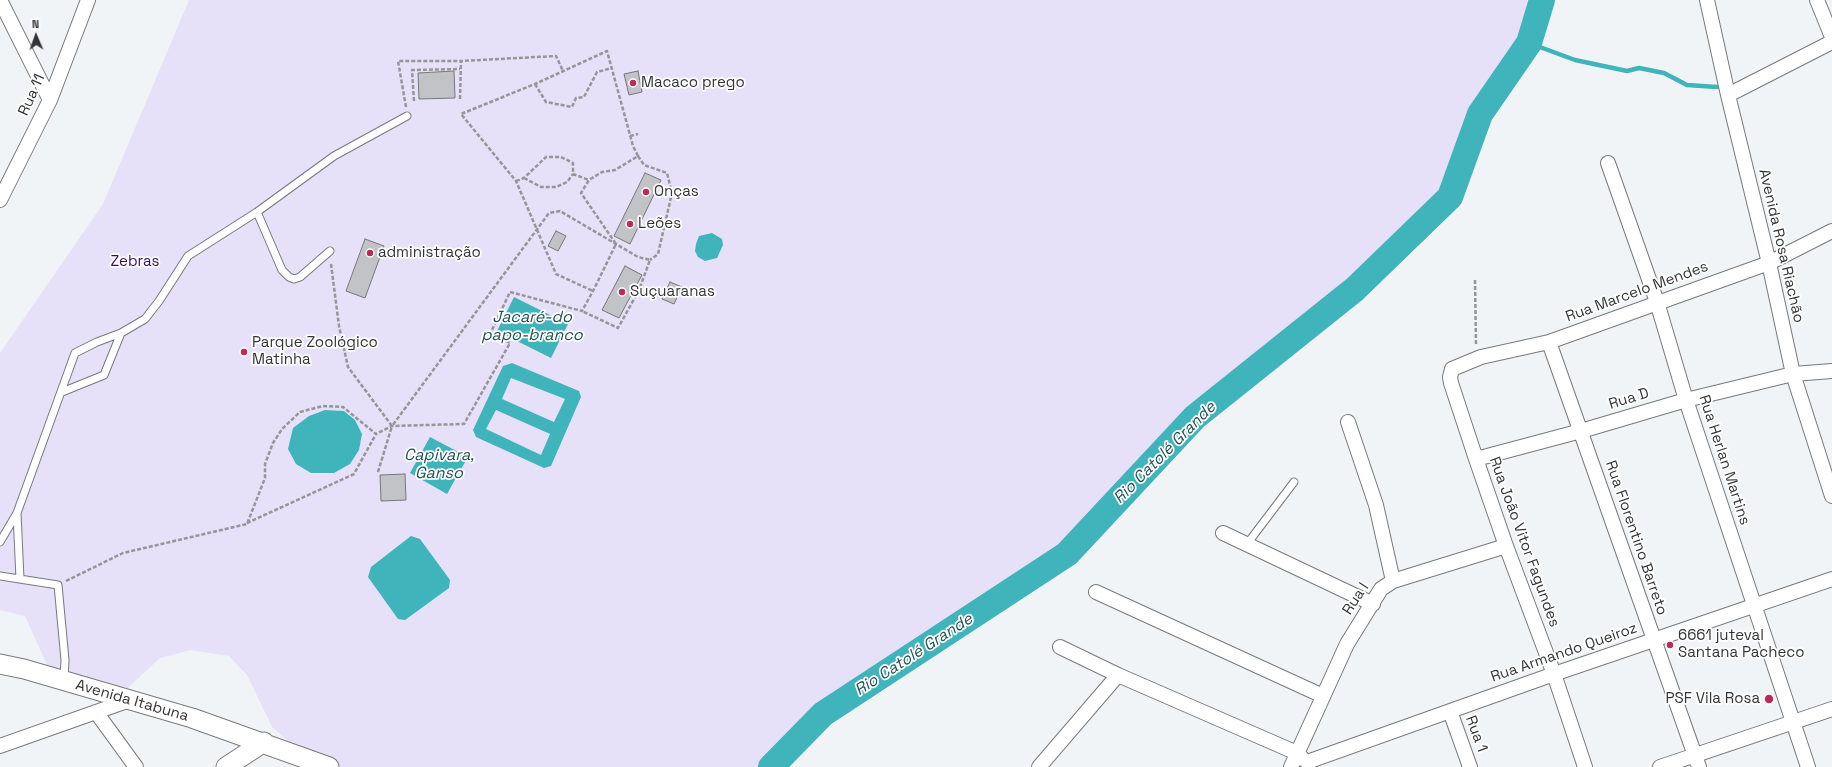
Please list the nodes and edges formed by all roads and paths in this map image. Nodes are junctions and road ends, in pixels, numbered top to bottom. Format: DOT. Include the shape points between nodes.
graph roads {
  1 [pos="0,0"];
  2 [pos="88,0"];
  3 [pos="1707,0"];
  4 [pos="1817,0"];
  5 [pos="1832,37"];
  6 [pos="1832,42"];
  7 [pos="461,61"];
  8 [pos="612,68"];
  9 [pos="460,69"];
  10 [pos="563,71"];
  11 [pos="534,84"];
  12 [pos="1728,95"];
  13 [pos="460,99"];
  14 [pos="50,100"];
  15 [pos="414,101"];
  16 [pos="406,113"];
  17 [pos="638,134"];
  18 [pos="630,136"];
  19 [pos="638,156"];
  20 [pos="1608,163"];
  21 [pos="573,174"];
  22 [pos="524,178"];
  23 [pos="589,180"];
  24 [pos="516,181"];
  25 [pos="0,200"];
  26 [pos="257,212"];
  27 [pos="538,230"];
  28 [pos="1832,231"];
  29 [pos="616,244"];
  30 [pos="330,251"];
  31 [pos="650,260"];
  32 [pos="1769,263"];
  33 [pos="1475,280"];
  34 [pos="593,291"];
  35 [pos="1657,302"];
  36 [pos="582,311"];
  37 [pos="121,333"];
  38 [pos="1549,342"];
  39 [pos="1481,357"];
  40 [pos="1832,371"];
  41 [pos="1450,373"];
  42 [pos="1793,374"];
  43 [pos="62,392"];
  44 [pos="1686,400"];
  45 [pos="1348,422"];
  46 [pos="392,426"];
  47 [pos="1581,431"];
  48 [pos="376,434"];
  49 [pos="1476,459"];
  50 [pos="378,472"];
  51 [pos="1829,476"];
  52 [pos="1294,482"];
  53 [pos="1832,496"];
  54 [pos="17,513"];
  55 [pos="247,524"];
  56 [pos="1223,532"];
  57 [pos="0,542"];
  58 [pos="1247,544"];
  59 [pos="1506,546"];
  60 [pos="0,576"];
  61 [pos="20,579"];
  62 [pos="1832,579"];
  63 [pos="1393,581"];
  64 [pos="58,585"];
  65 [pos="1096,592"];
  66 [pos="1373,604"];
  67 [pos="1754,606"];
  68 [pos="1654,640"];
  69 [pos="1060,647"];
  70 [pos="0,664"];
  71 [pos="1554,674"];
  72 [pos="1118,675"];
  73 [pos="64,682"];
  74 [pos="1322,696"];
  75 [pos="130,700"];
  76 [pos="1832,709"];
  77 [pos="96,712"];
  78 [pos="1450,712"];
  79 [pos="1794,723"];
  80 [pos="264,742"];
  81 [pos="0,746"];
  82 [pos="1305,761"];
  83 [pos="1697,762"];
  84 [pos="136,767"];
  85 [pos="226,767"];
  86 [pos="329,767"];
  87 [pos="1039,767"];
  88 [pos="1291,767"];
  89 [pos="1470,767"];
  90 [pos="1585,767"];
  91 [pos="1660,767"];
  92 [pos="1808,767"];
  1 -- 14 [label="street"];
  2 -- 14 [label="street, Rua 11"];
  3 -- 12 [label="street, Avenida Rosa Riachão"];
  4 -- 5 [label="street"];
  6 -- 12 [label="street"];
  7 -- 9 [label="path"];
  7 -- 10 [label="path" via="556,56"];
  7 -- 16 [label="path" via="398,61"];
  8 -- 10 [label="path" via="607,51"];
  8 -- 11 [label="path" via="597,72 584,97 576,98 572,107 546,102"];
  8 -- 18 [label="path"];
  9 -- 13 [label="path"];
  9 -- 15 [label="path" via="412,70"];
  10 -- 11 [label="path"];
  11 -- 24 [label="path" via="461,114"];
  12 -- 32 [label="street, Avenida Rosa Riachão"];
  14 -- 25 [label="street, Rua 11"];
  16 -- 26 [label="lane" via="334,156"];
  17 -- 18 [label="path"];
  18 -- 19 [label="path"];
  19 -- 23 [label="path" via="615,170 602,172"];
  19 -- 31 [label="path" via="644,165 667,173 672,194 658,254"];
  20 -- 35 [label="street, Rua Herlan Martins"];
  21 -- 22 [label="path" via="567,182 556,187 541,187"];
  21 -- 22 [label="path" via="573,163 561,157 546,157"];
  21 -- 23 [label="path"];
  22 -- 24 [label="path"];
  23 -- 29 [label="path" via="581,193"];
  24 -- 27 [label="path"];
  26 -- 30 [label="lane" via="282,270 289,277 300,277"];
  26 -- 37 [label="lane" via="188,256 145,320"];
  27 -- 29 [label="path" via="549,213 560,211"];
  27 -- 34 [label="path" via="556,274"];
  27 -- 46 [label="path"];
  28 -- 32 [label="street, Rua Marcelo Mendes"];
  29 -- 31 [label="path" via="638,257"];
  29 -- 34 [label="path"];
  30 -- 46 [label="path" via="339,326 348,367"];
  31 -- 36 [label="path" via="639,290 618,328"];
  32 -- 35 [label="street, Rua Marcelo Mendes"];
  32 -- 42 [label="street, Avenida Rosa Riachão"];
  33 -- 39 [label="path" via="1475,343"];
  34 -- 36 [label="path"];
  35 -- 38 [label="street, Rua Marcelo Mendes"];
  35 -- 44 [label="street, Rua Herlan Martins"];
  36 -- 46 [label="path" via="510,292 491,332 510,343 464,424"];
  37 -- 43 [label="lane" via="104,375"];
  37 -- 43 [label="lane" via="76,353"];
  38 -- 39 [label="street, Rua Marcelo Mendes"];
  38 -- 47 [label="street, Rua Florentino Barreto"];
  39 -- 41 [label="street, Rua Marcelo Mendes" via="1456,367"];
  40 -- 42 [label="street, Rua D"];
  41 -- 49 [label="street, Rua João Vitor Fagundes"];
  42 -- 44 [label="street, Rua D"];
  42 -- 51 [label="street, Avenida Rosa Riachão"];
  43 -- 54 [label="lane"];
  44 -- 47 [label="street, Rua D"];
  44 -- 67 [label="street, Rua Herlan Martins"];
  45 -- 63 [label="street, Rua I" via="1376,505"];
  46 -- 48 [label="path"];
  46 -- 50 [label="path"];
  47 -- 49 [label="street, Rua D"];
  47 -- 68 [label="street, Rua Florentino Barreto"];
  48 -- 55 [label="path" via="354,474"];
  48 -- 55 [label="path" via="344,407 323,406 300,412 282,429 273,443 264,464 265,478"];
  49 -- 59 [label="street, Rua João Vitor Fagundes"];
  51 -- 53 [label="street, Avenida Rosa Riachão"];
  52 -- 58 [label="lane"];
  54 -- 57 [label="lane"];
  54 -- 61 [label="lane"];
  55 -- 64 [label="path" via="123,552"];
  56 -- 58 [label="street"];
  58 -- 66 [label="street"];
  59 -- 63 [label="street"];
  59 -- 71 [label="street, Rua João Vitor Fagundes"];
  60 -- 61 [label="lane"];
  61 -- 64 [label="lane"];
  62 -- 67 [label="street, Rua Armando Queiroz"];
  63 -- 66 [label="street, Rua I" via="1381,589"];
  64 -- 73 [label="lane" via="65,660"];
  65 -- 74 [label="street"];
  66 -- 74 [label="street, Rua I" via="1347,644"];
  67 -- 68 [label="street, Rua Armando Queiroz"];
  67 -- 79 [label="street, Rua Herlan Martins"];
  68 -- 71 [label="street, Rua Armando Queiroz"];
  68 -- 83 [label="street, Rua Florentino Barreto"];
  69 -- 72 [label="street"];
  70 -- 73 [label="main road, Avenida Itabuna" via="24,668"];
  71 -- 78 [label="street, Rua Armando Queiroz"];
  71 -- 90 [label="street, Rua João Vitor Fagundes"];
  72 -- 82 [label="street"];
  72 -- 87 [label="street"];
  73 -- 75 [label="main road, Avenida Itabuna"];
  74 -- 82 [label="street, Rua I"];
  75 -- 77 [label="street"];
  75 -- 80 [label="main road, Avenida Itabuna"];
  76 -- 79 [label="street"];
  77 -- 81 [label="street"];
  77 -- 84 [label="street"];
  78 -- 82 [label="street, Rua Armando Queiroz"];
  78 -- 89 [label="street, Rua 1"];
  79 -- 83 [label="street"];
  79 -- 92 [label="street, Rua Herlan Martins"];
  80 -- 85 [label="main road"];
  80 -- 86 [label="main road, Avenida Itabuna"];
  82 -- 88 [label="street, Rua I"];
  83 -- 91 [label="street"];
}
